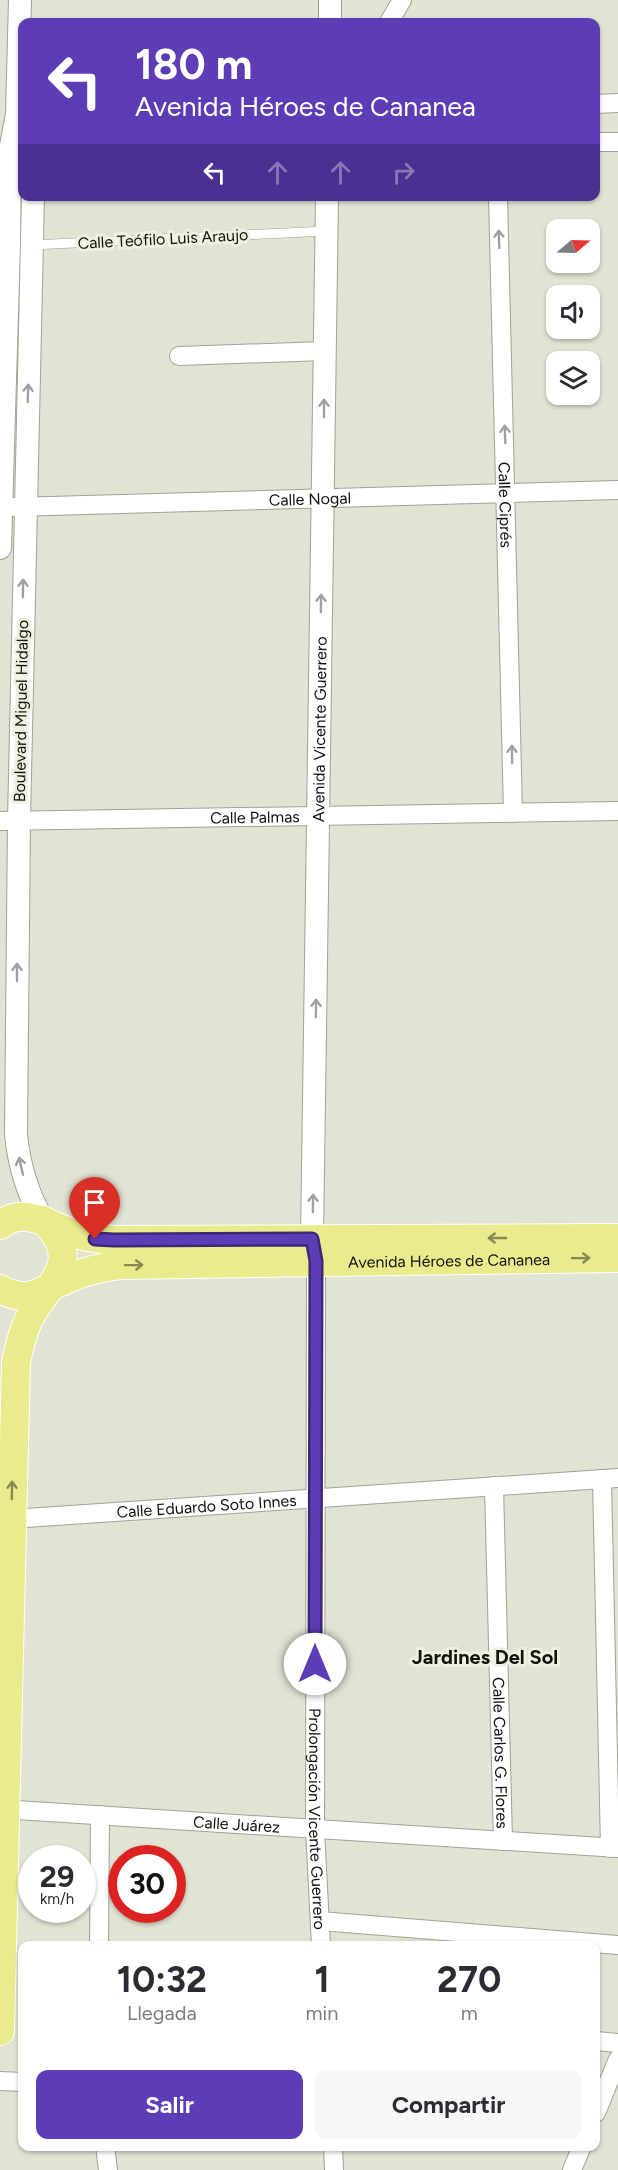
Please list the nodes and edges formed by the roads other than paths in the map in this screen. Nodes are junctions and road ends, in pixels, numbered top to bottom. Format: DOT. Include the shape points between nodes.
graph roads {
  1 [pos="20,0"];
  2 [pos="330,0"];
  3 [pos="402,0"];
  4 [pos="19,18"];
  5 [pos="330,18"];
  6 [pos="391,18"];
  7 [pos="18,58"];
  8 [pos="618,103"];
  9 [pos="600,104"];
  10 [pos="16,117"];
  11 [pos="600,142"];
  12 [pos="618,142"];
  13 [pos="11,151"];
  14 [pos="33,201"];
  15 [pos="327,201"];
  16 [pos="498,201"];
  17 [pos="327,231"];
  18 [pos="33,244"];
  19 [pos="5,246"];
  20 [pos="324,351"];
  21 [pos="179,356"];
  22 [pos="618,490"];
  23 [pos="506,493"];
  24 [pos="323,498"];
  25 [pos="25,506"];
  26 [pos="1,507"];
  27 [pos="0,548"];
  28 [pos="618,812"];
  29 [pos="513,813"];
  30 [pos="318,816"];
  31 [pos="9,820"];
  32 [pos="8,1134"];
  33 [pos="43,1220"];
  34 [pos="0,1225"];
  35 [pos="618,1238"];
  36 [pos="314,1250"];
  37 [pos="618,1258"];
  38 [pos="51,1287"];
  39 [pos="0,1289"];
  40 [pos="610,1479"];
  41 [pos="494,1486"];
  42 [pos="316,1498"];
  43 [pos="11,1519"];
  44 [pos="2,1809"];
  45 [pos="100,1815"];
  46 [pos="315,1829"];
  47 [pos="503,1841"];
  48 [pos="614,1848"];
  49 [pos="320,1921"];
  50 [pos="99,1941"];
  51 [pos="321,1941"];
  52 [pos="568,1941"];
  53 [pos="600,1944"];
  54 [pos="618,1945"];
  55 [pos="0,2031"];
  56 [pos="600,2041"];
  57 [pos="618,2043"];
  58 [pos="618,2059"];
  59 [pos="0,2081"];
  60 [pos="18,2082"];
  61 [pos="600,2103"];
  62 [pos="106,2151"];
  63 [pos="333,2151"];
  64 [pos="580,2151"];
  65 [pos="108,2170"];
  66 [pos="334,2170"];
  67 [pos="572,2170"];
  1 -- 4 [label="street"];
  2 -- 5 [label="street"];
  3 -- 6 [label="street"];
  7 -- 10 [label="street"];
  8 -- 9 [label="street"];
  10 -- 13 [label="street"];
  11 -- 12 [label="street"];
  13 -- 19 [label="street"];
  14 -- 18 [label="street, Boulevard Miguel Hidalgo"];
  15 -- 17 [label="street, Avenida Vicente Guerrero"];
  23 -- 16 [label="street, Calle Ciprés, one-way"];
  17 -- 18 [label="lane, Calle Teófilo Luis Araujo"];
  17 -- 20 [label="street, Avenida Vicente Guerrero"];
  18 -- 19 [label="lane, Calle Teófilo Luis Araujo"];
  25 -- 18 [label="street, Boulevard Miguel Hidalgo, one-way"];
  19 -- 26 [label="street"];
  20 -- 21 [label="street"];
  24 -- 20 [label="street, Avenida Vicente Guerrero, one-way"];
  22 -- 23 [label="street, Calle Nogal"];
  23 -- 24 [label="street, Calle Nogal"];
  29 -- 23 [label="street, Calle Ciprés, one-way"];
  24 -- 25 [label="street, Calle Nogal"];
  30 -- 24 [label="street, Avenida Vicente Guerrero, one-way"];
  25 -- 26 [label="street, Calle Nogal"];
  31 -- 25 [label="street, Boulevard Miguel Hidalgo, one-way"];
  26 -- 27 [label="street"];
  28 -- 29 [label="street, Calle Palmas"];
  29 -- 30 [label="street, Calle Palmas"];
  30 -- 31 [label="street, Calle Palmas"];
  36 -- 30 [label="street, Avenida Vicente Guerrero, one-way"];
  32 -- 31 [label="street, Boulevard Miguel Hidalgo, one-way"];
  33 -- 32 [label="street, Boulevard Miguel Hidalgo, one-way"];
  33 -- 34 [label="main road, Avenida Héroes de Cananea" via="17,1217"];
  33 -- 36 [label="main road, Avenida Héroes de Cananea" via="77,1235 114,1240"];
  33 -- 38 [label="main road" via="52,1229 62,1252 60,1270"];
  35 -- 36 [label="main road, Avenida Héroes de Cananea, one-way"];
  36 -- 37 [label="main road, Avenida Héroes de Cananea, one-way"];
  38 -- 36 [label="main road, Avenida Héroes de Cananea, one-way" via="84,1272 120,1265"];
  36 -- 42 [label="street, Prolongación Vicente Guerrero"];
  38 -- 39 [label="main road, Avenida Héroes de Cananea" via="26,1297"];
  43 -- 38 [label="main road, one-way" via="16,1362 28,1322"];
  40 -- 41 [label="street, Calle Eduardo Soto Innes"];
  40 -- 48 [label="street"];
  41 -- 42 [label="street, Calle Eduardo Soto Innes"];
  41 -- 47 [label="street, Calle Carlos G. Flores"];
  42 -- 43 [label="street, Calle Eduardo Soto Innes"];
  42 -- 46 [label="street, Prolongación Vicente Guerrero"];
  43 -- 44 [label="main road"];
  44 -- 45 [label="street, Calle Juárez"];
  44 -- 55 [label="main road"];
  45 -- 46 [label="street, Calle Juárez"];
  45 -- 50 [label="street"];
  46 -- 47 [label="street, Calle Juárez"];
  46 -- 49 [label="street, Prolongación Vicente Guerrero"];
  47 -- 48 [label="street, Calle Juárez"];
  49 -- 51 [label="street, Prolongación Vicente Guerrero"];
  49 -- 52 [label="street"];
  53 -- 54 [label="street"];
  56 -- 57 [label="street"];
  58 -- 61 [label="street"];
  59 -- 60 [label="street"];
  62 -- 65 [label="street"];
  63 -- 66 [label="street"];
  64 -- 67 [label="street"];
}
